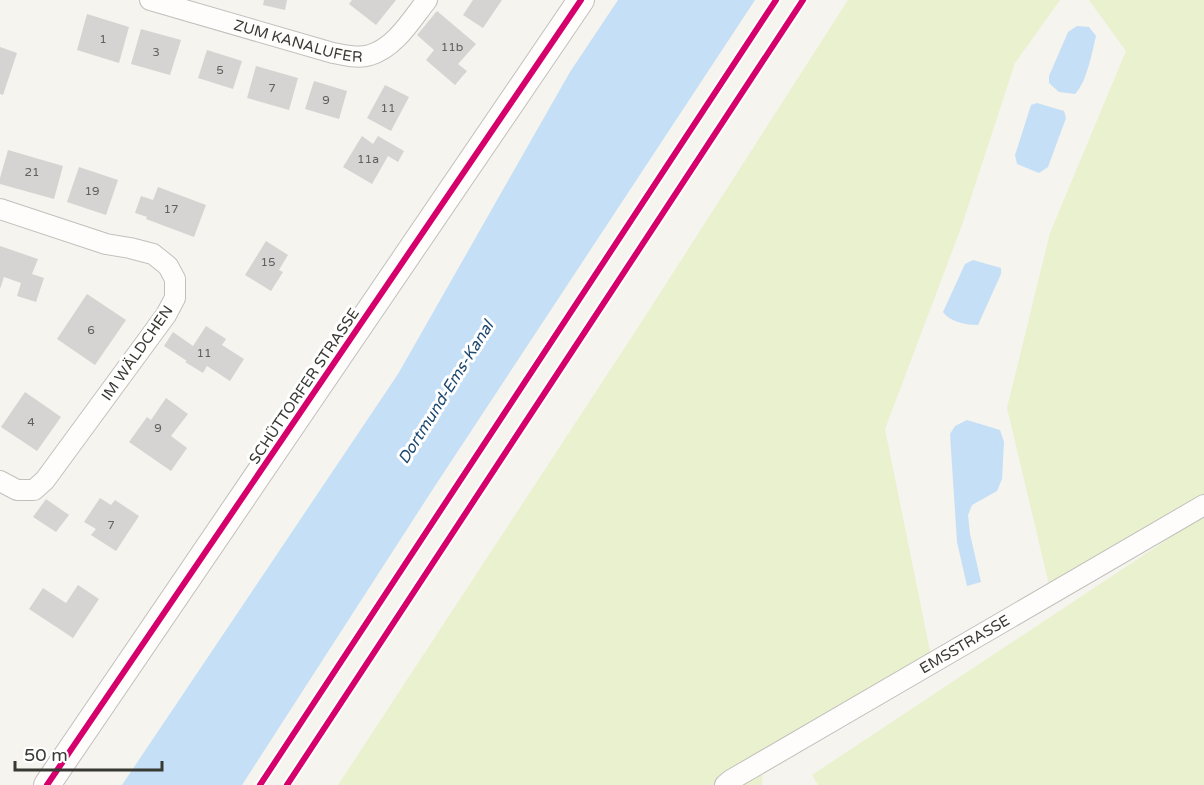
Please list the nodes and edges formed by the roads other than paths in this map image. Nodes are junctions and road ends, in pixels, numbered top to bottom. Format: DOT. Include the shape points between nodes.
graph roads {
  1 [pos="150,0"];
  2 [pos="427,0"];
  3 [pos="581,0"];
  4 [pos="0,209"];
  5 [pos="0,481"];
  6 [pos="1204,505"];
  7 [pos="47,785"];
  8 [pos="725,785"];
  1 -- 2 [label="street, ZUM KANALUFER" via="355,57 387,46"];
  3 -- 7 [label="main road, SCHÜTTORFER STRASSE"];
  4 -- 5 [label="street, IM WÄLDCHEN" via="153,255 168,266 175,279 175,298 166,315 45,480 34,490 17,490"];
  6 -- 8 [label="street, EMSSTRASSE"];
}
